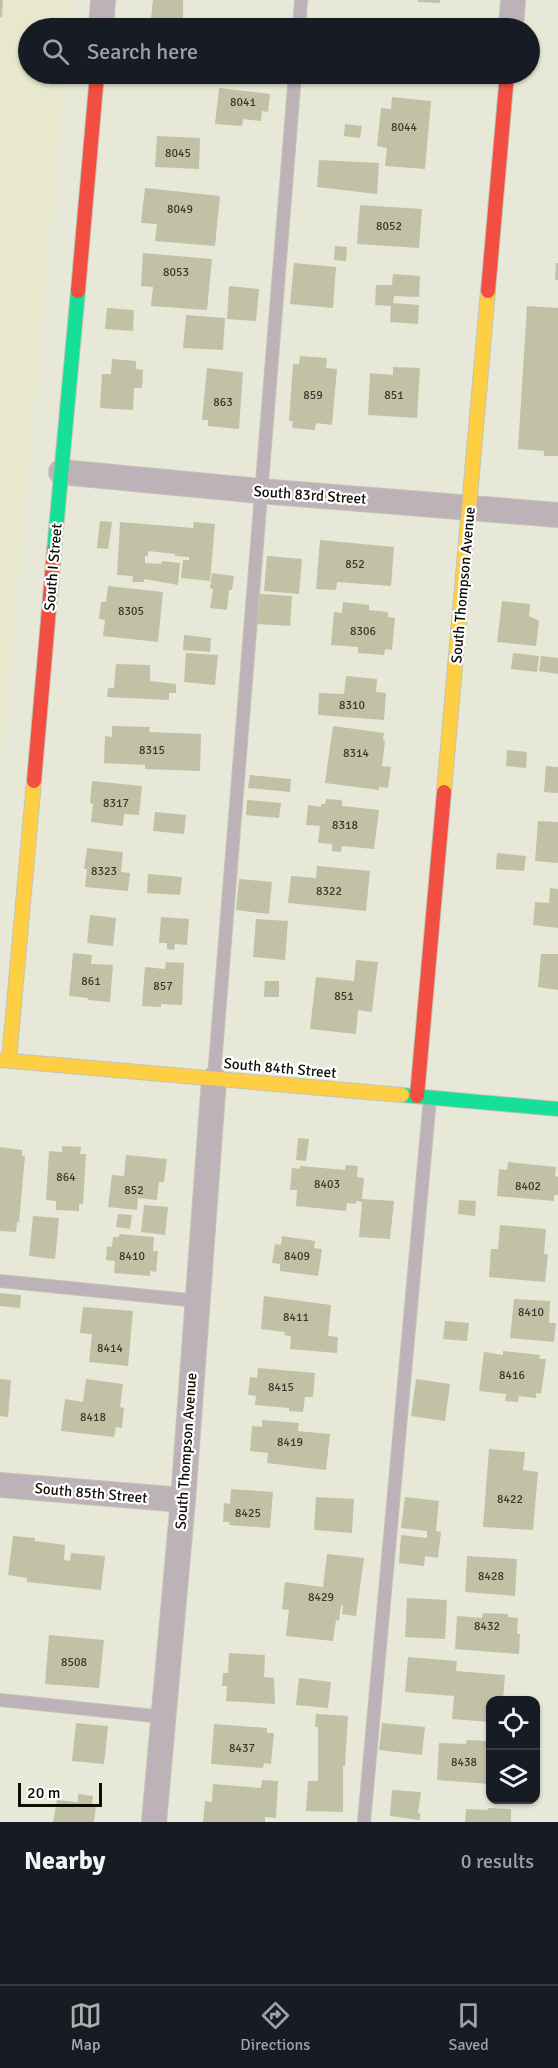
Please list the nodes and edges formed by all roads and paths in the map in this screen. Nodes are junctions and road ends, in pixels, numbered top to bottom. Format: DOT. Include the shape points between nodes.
graph roads {
  1 [pos="103,0"];
  2 [pos="301,0"];
  3 [pos="513,0"];
  4 [pos="102,18"];
  5 [pos="300,18"];
  6 [pos="512,18"];
  7 [pos="96,84"];
  8 [pos="294,84"];
  9 [pos="506,84"];
  10 [pos="61,472"];
  11 [pos="260,492"];
  12 [pos="470,507"];
  13 [pos="558,515"];
  14 [pos="4,1060"];
  15 [pos="214,1079"];
  16 [pos="424,1097"];
  17 [pos="558,1109"];
  18 [pos="0,1281"];
  19 [pos="198,1300"];
  20 [pos="0,1485"];
  21 [pos="183,1500"];
  22 [pos="0,1700"];
  23 [pos="164,1717"];
  24 [pos="154,1822"];
  25 [pos="364,1822"];
  1 -- 4 [label="street"];
  2 -- 5 [label="lane"];
  3 -- 6 [label="street"];
  7 -- 10 [label="street, South I Street"];
  8 -- 11 [label="lane"];
  9 -- 12 [label="street, South Thompson Avenue"];
  10 -- 11 [label="street, South 83rd Street"];
  10 -- 14 [label="street, South I Street"];
  11 -- 12 [label="street, South 83rd Street"];
  11 -- 15 [label="lane"];
  12 -- 13 [label="street, South 83rd Street"];
  12 -- 16 [label="street, South Thompson Avenue"];
  14 -- 15 [label="street, South 84th Street"];
  15 -- 16 [label="street, South 84th Street"];
  15 -- 19 [label="street, South Thompson Avenue"];
  16 -- 17 [label="street, South 84th Street"];
  16 -- 25 [label="lane"];
  18 -- 19 [label="lane"];
  19 -- 21 [label="street, South Thompson Avenue"];
  20 -- 21 [label="street, South 85th Street"];
  21 -- 23 [label="street, South Thompson Avenue"];
  22 -- 23 [label="lane"];
  23 -- 24 [label="street, South Thompson Avenue"];
}
